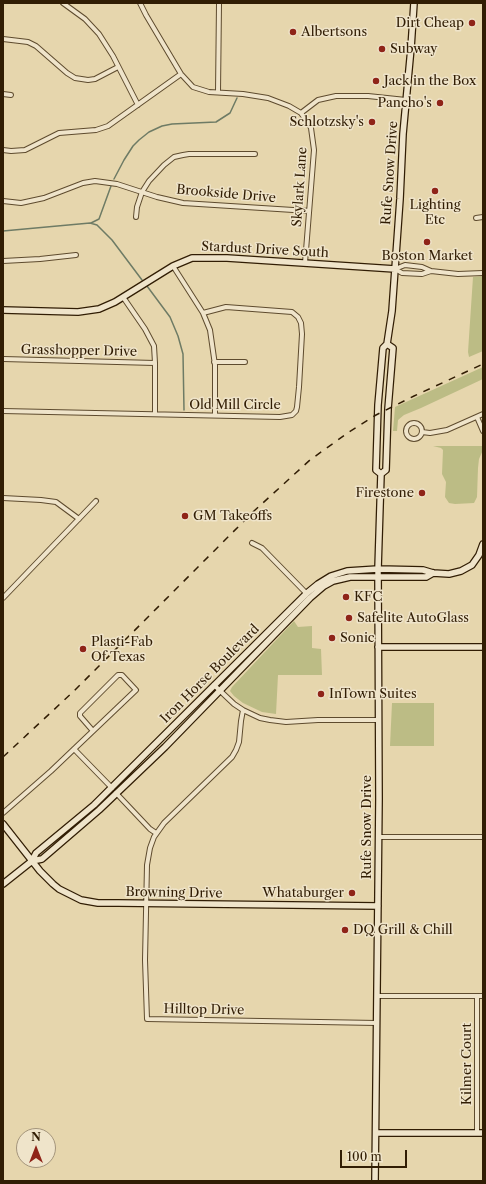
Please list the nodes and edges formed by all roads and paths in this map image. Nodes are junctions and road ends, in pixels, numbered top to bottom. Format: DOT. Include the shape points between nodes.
graph roads {
  1 [pos="63,3"];
  2 [pos="140,3"];
  3 [pos="414,3"];
  4 [pos="219,4"];
  5 [pos="3,40"];
  6 [pos="118,67"];
  7 [pos="181,74"];
  8 [pos="218,92"];
  9 [pos="3,94"];
  10 [pos="11,95"];
  11 [pos="406,100"];
  12 [pos="138,105"];
  13 [pos="301,113"];
  14 [pos="3,150"];
  15 [pos="255,154"];
  16 [pos="142,192"];
  17 [pos="3,201"];
  18 [pos="309,211"];
  19 [pos="136,217"];
  20 [pos="483,217"];
  21 [pos="476,218"];
  22 [pos="76,255"];
  23 [pos="3,261"];
  24 [pos="305,263"];
  25 [pos="173,266"];
  26 [pos="395,269"];
  27 [pos="431,271"];
  28 [pos="483,273"];
  29 [pos="123,297"];
  30 [pos="3,310"];
  31 [pos="203,313"];
  32 [pos="387,344"];
  33 [pos="3,359"];
  34 [pos="214,362"];
  35 [pos="245,362"];
  36 [pos="155,363"];
  37 [pos="3,411"];
  38 [pos="155,414"];
  39 [pos="483,414"];
  40 [pos="215,415"];
  41 [pos="477,417"];
  42 [pos="483,431"];
  43 [pos="422,432"];
  44 [pos="380,474"];
  45 [pos="3,498"];
  46 [pos="96,501"];
  47 [pos="79,519"];
  48 [pos="252,543"];
  49 [pos="483,544"];
  50 [pos="378,569"];
  51 [pos="433,573"];
  52 [pos="378,576"];
  53 [pos="308,595"];
  54 [pos="3,598"];
  55 [pos="378,646"];
  56 [pos="483,647"];
  57 [pos="214,686"];
  58 [pos="220,691"];
  59 [pos="243,710"];
  60 [pos="378,720"];
  61 [pos="93,731"];
  62 [pos="74,749"];
  63 [pos="112,788"];
  64 [pos="116,793"];
  65 [pos="3,813"];
  66 [pos="3,824"];
  67 [pos="156,833"];
  68 [pos="378,837"];
  69 [pos="483,838"];
  70 [pos="32,861"];
  71 [pos="3,884"];
  72 [pos="146,903"];
  73 [pos="378,906"];
  74 [pos="378,996"];
  75 [pos="477,996"];
  76 [pos="483,996"];
  77 [pos="377,1023"];
  78 [pos="376,1132"];
  79 [pos="480,1133"];
  80 [pos="375,1181"];
  1 -- 6 [label="street" via="93,26"];
  2 -- 7 [label="street"];
  3 -- 11 [label="street, Rufe Snow Drive"];
  4 -- 8 [label="street"];
  5 -- 6 [label="street" via="28,42 36,46 75,78 95,79"];
  6 -- 12 [label="street"];
  7 -- 8 [label="street" via="193,87"];
  7 -- 12 [label="street"];
  8 -- 13 [label="street" via="268,98"];
  9 -- 10 [label="street"];
  11 -- 13 [label="street" via="336,96 318,100"];
  11 -- 26 [label="street, Rufe Snow Drive"];
  12 -- 14 [label="street" via="102,128 59,133 26,150"];
  13 -- 18 [label="street, Skylark Lane" via="311,128 314,144"];
  15 -- 16 [label="street" via="183,155 174,158 164,165"];
  16 -- 17 [label="street, Brookside Drive" via="117,184 94,181 44,198 21,203"];
  16 -- 18 [label="street, Brookside Drive" via="183,203"];
  16 -- 19 [label="street"];
  18 -- 24 [label="street, Skylark Lane"];
  20 -- 21 [label="street"];
  22 -- 23 [label="street"];
  24 -- 25 [label="street, Stardust Drive South" via="200,257"];
  24 -- 26 [label="street, Stardust Drive South"];
  25 -- 29 [label="street, Stardust Drive South"];
  25 -- 31 [label="street"];
  26 -- 27 [label="street" via="402,273 422,274"];
  26 -- 27 [label="street" via="404,265"];
  26 -- 32 [label="street, Rufe Snow Drive"];
  27 -- 28 [label="street"];
  29 -- 30 [label="street, Stardust Drive South" via="107,306 90,311"];
  29 -- 36 [label="street" via="152,341"];
  31 -- 34 [label="street" via="210,330"];
  31 -- 40 [label="street, Old Mill Circle" via="226,307 271,310 294,313 301,323 296,411 292,415 280,416"];
  32 -- 44 [label="street, Rufe Snow Drive" via="383,348 377,427 376,470"];
  32 -- 44 [label="street, Rufe Snow Drive" via="393,348 386,470"];
  33 -- 36 [label="street, Grasshopper Drive"];
  34 -- 35 [label="street"];
  34 -- 40 [label="street"];
  36 -- 38 [label="street"];
  37 -- 38 [label="street, Old Mill Circle"];
  38 -- 40 [label="street, Old Mill Circle"];
  39 -- 41 [label="street"];
  41 -- 42 [label="street"];
  41 -- 43 [label="street" via="447,430"];
  43 -- 43 [label="street" via="420,426 415,423 408,425 406,430 411,439 419,438"];
  44 -- 50 [label="street, Rufe Snow Drive"];
  45 -- 47 [label="street" via="56,502"];
  46 -- 47 [label="street"];
  47 -- 54 [label="street"];
  48 -- 53 [label="street" via="262,548"];
  49 -- 51 [label="street, Iron Horse Boulevard" via="472,565 462,572"];
  50 -- 51 [label="street, Iron Horse Boulevard" via="423,570"];
  50 -- 52 [label="street, Rufe Snow Drive"];
  50 -- 53 [label="street, Iron Horse Boulevard" via="340,572 331,576"];
  51 -- 52 [label="street, Iron Horse Boulevard" via="426,577"];
  52 -- 53 [label="street, Iron Horse Boulevard" via="343,578"];
  52 -- 55 [label="street, Rufe Snow Drive"];
  53 -- 57 [label="street, Iron Horse Boulevard"];
  53 -- 58 [label="street, Iron Horse Boulevard"];
  55 -- 56 [label="street"];
  55 -- 60 [label="street, Rufe Snow Drive"];
  57 -- 58 [label="street"];
  57 -- 63 [label="street, Iron Horse Boulevard"];
  58 -- 59 [label="street"];
  58 -- 64 [label="street, Iron Horse Boulevard" via="165,748"];
  59 -- 60 [label="street" via="260,718 278,722"];
  59 -- 67 [label="street" via="239,742 232,757"];
  60 -- 68 [label="street, Rufe Snow Drive"];
  61 -- 61 [label="street" via="136,690 122,675 118,675 80,713"];
  61 -- 62 [label="street"];
  62 -- 63 [label="street"];
  62 -- 65 [label="street"];
  63 -- 64 [label="street"];
  63 -- 70 [label="street, Iron Horse Boulevard" via="36,853"];
  64 -- 67 [label="street"];
  64 -- 70 [label="street, Iron Horse Boulevard" via="42,859"];
  66 -- 70 [label="street, Browning Drive"];
  67 -- 72 [label="street" via="148,860"];
  68 -- 69 [label="street"];
  68 -- 73 [label="street, Rufe Snow Drive"];
  70 -- 71 [label="street, Iron Horse Boulevard"];
  70 -- 72 [label="street, Browning Drive" via="59,889 80,900 98,903"];
  72 -- 73 [label="street, Browning Drive"];
  72 -- 77 [label="street, Hilltop Drive" via="147,1019"];
  73 -- 74 [label="street, Rufe Snow Drive"];
  74 -- 75 [label="street"];
  74 -- 77 [label="street, Rufe Snow Drive"];
  75 -- 76 [label="street"];
  75 -- 79 [label="street, Kilmer Court"];
  77 -- 78 [label="street, Rufe Snow Drive"];
  78 -- 79 [label="street"];
  78 -- 80 [label="street, Rufe Snow Drive"];
}
